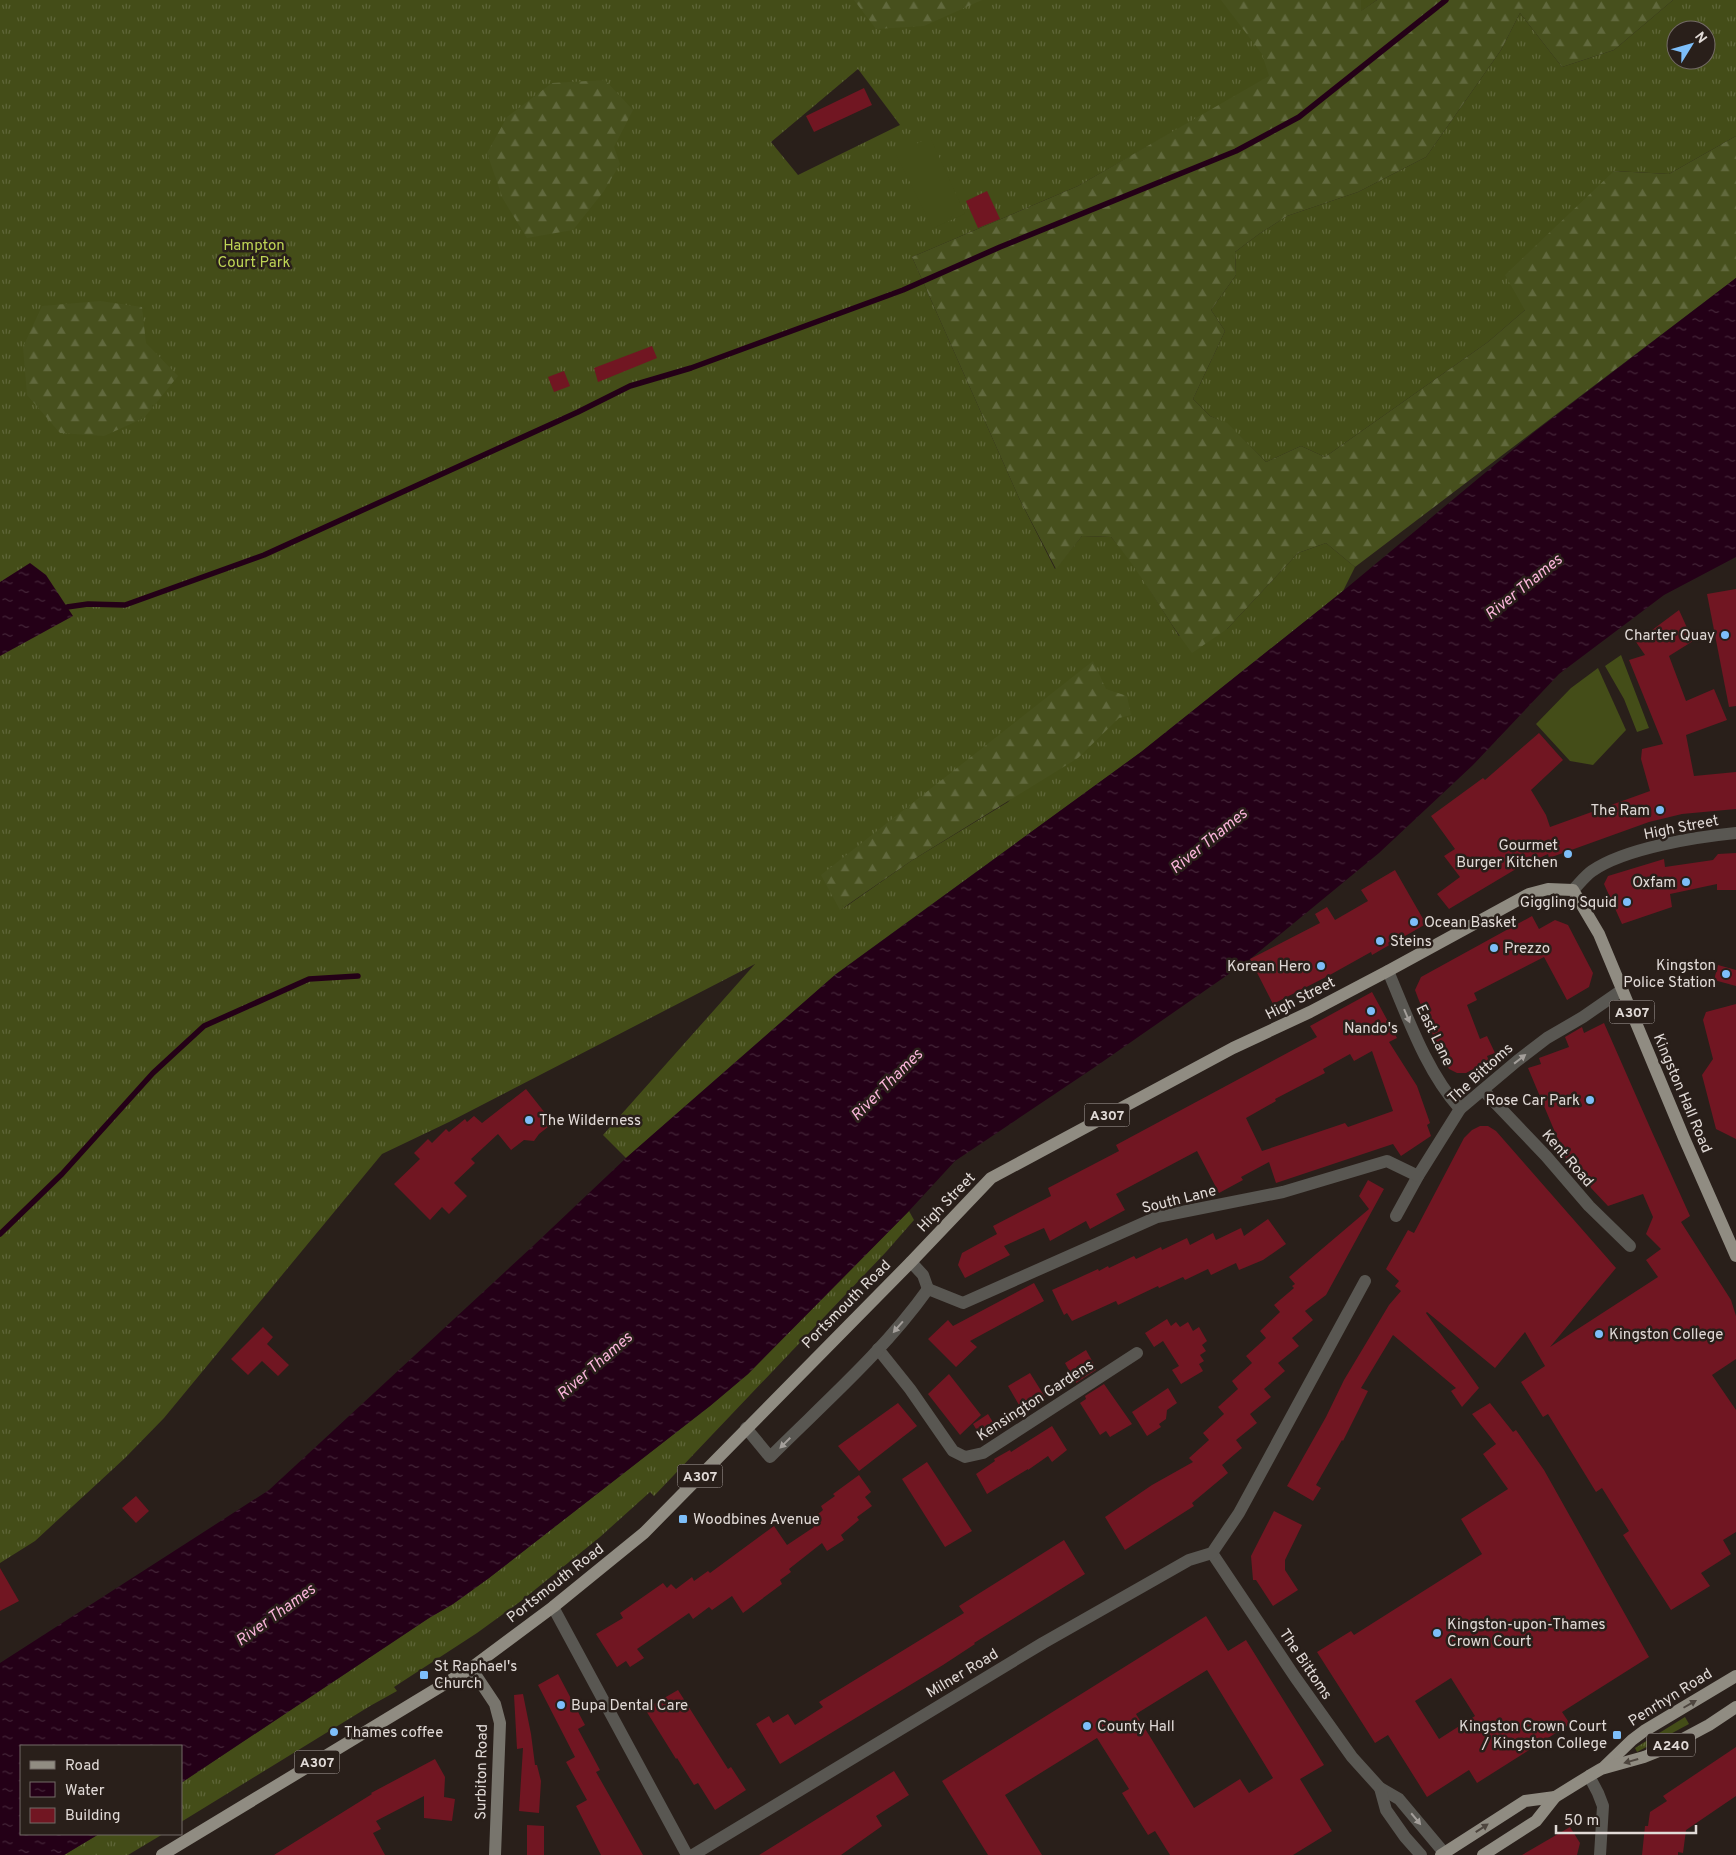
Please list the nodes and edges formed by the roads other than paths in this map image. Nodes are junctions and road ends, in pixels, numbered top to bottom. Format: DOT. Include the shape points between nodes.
graph roads {
  1 [pos="1736,833"];
  2 [pos="1573,890"];
  3 [pos="1388,972"];
  4 [pos="1622,990"];
  5 [pos="1483,1090"];
  6 [pos="1460,1109"];
  7 [pos="1418,1176"];
  8 [pos="1396,1216"];
  9 [pos="1630,1246"];
  10 [pos="1736,1256"];
  11 [pos="911,1262"];
  12 [pos="1365,1282"];
  13 [pos="928,1289"];
  14 [pos="878,1349"];
  15 [pos="1137,1354"];
  16 [pos="746,1428"];
  17 [pos="1212,1553"];
  18 [pos="552,1607"];
  19 [pos="471,1668"];
  20 [pos="1736,1676"];
  21 [pos="1736,1707"];
  22 [pos="1601,1769"];
  23 [pos="1589,1776"];
  24 [pos="1380,1788"];
  25 [pos="1555,1796"];
  26 [pos="1444,1854"];
  27 [pos="162,1855"];
  28 [pos="495,1855"];
  29 [pos="687,1855"];
  30 [pos="693,1855"];
  31 [pos="1421,1855"];
  32 [pos="1483,1855"];
  33 [pos="1600,1855"];
  1 -- 2 [label="street, High Street" via="1699,837 1619,857 1591,871"];
  2 -- 3 [label="main road, High Street / A307" via="1529,894"];
  2 -- 4 [label="main road, Kingston Hall Road / A307" via="1599,934"];
  3 -- 6 [label="street, East Lane, one-way" via="1412,1028 1446,1092"];
  3 -- 11 [label="main road, High Street / A307" via="1233,1048 995,1176"];
  5 -- 4 [label="street, The Bittoms, one-way" via="1548,1038"];
  4 -- 10 [label="main road, Kingston Hall Road / A307"];
  5 -- 6 [label="street, The Bittoms"];
  5 -- 9 [label="street, Kent Road"];
  6 -- 7 [label="street, The Bittoms"];
  7 -- 8 [label="street, The Bittoms"];
  7 -- 13 [label="street, South Lane" via="1387,1161 1283,1192 1157,1218 963,1303"];
  11 -- 13 [label="street" via="923,1275"];
  11 -- 16 [label="main road, Portsmouth Road / A307"];
  12 -- 17 [label="street" via="1239,1513"];
  13 -- 14 [label="street, one-way"];
  14 -- 15 [label="street, Kensington Gardens" via="953,1451 966,1458 983,1453"];
  14 -- 16 [label="street, one-way" via="770,1457"];
  16 -- 18 [label="main road, Portsmouth Road / A307" via="644,1533"];
  17 -- 24 [label="street, The Bittoms" via="1318,1710 1352,1757"];
  17 -- 30 [label="street, Milner Road" via="1189,1560 1043,1643"];
  18 -- 19 [label="main road, Portsmouth Road / A307"];
  18 -- 29 [label="street"];
  19 -- 27 [label="main road, Portsmouth Road / A307"];
  19 -- 28 [label="main road, Surbiton Road" via="495,1704 500,1723"];
  22 -- 20 [label="main road, Penrhyn Road / A240, one-way" via="1644,1731"];
  21 -- 22 [label="main road, Penrhyn Road / A240, one-way" via="1664,1749"];
  22 -- 23 [label="main road, Penrhyn Road / A240"];
  23 -- 25 [label="main road, Penrhyn Road / A240"];
  23 -- 33 [label="street" via="1603,1806"];
  24 -- 26 [label="street, one-way" via="1399,1799"];
  24 -- 31 [label="street" via="1386,1810"];
  26 -- 25 [label="main road, Penrhyn Road / A240, one-way" via="1525,1801"];
  25 -- 32 [label="main road, Penrhyn Road / A240" via="1536,1821"];
}
